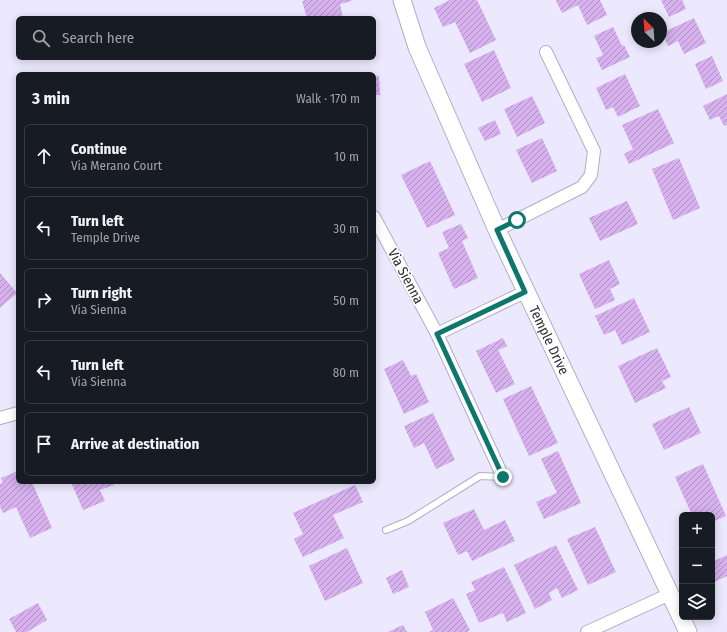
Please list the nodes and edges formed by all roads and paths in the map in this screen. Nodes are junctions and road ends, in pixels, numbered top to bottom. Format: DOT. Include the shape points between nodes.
graph roads {
  1 [pos="402,0"];
  2 [pos="546,52"];
  3 [pos="376,222"];
  4 [pos="497,230"];
  5 [pos="525,292"];
  6 [pos="437,334"];
  7 [pos="16,414"];
  8 [pos="0,418"];
  9 [pos="503,477"];
  10 [pos="386,530"];
  11 [pos="670,594"];
  12 [pos="587,632"];
  13 [pos="688,632"];
  1 -- 4 [label="street, Temple Drive" via="416,47"];
  2 -- 4 [label="street" via="594,151 591,175 582,187"];
  3 -- 6 [label="street, Via Sienna"];
  4 -- 5 [label="street, Temple Drive"];
  5 -- 6 [label="street"];
  5 -- 11 [label="street, Temple Drive"];
  6 -- 9 [label="street, Via Sienna"];
  7 -- 8 [label="street"];
  9 -- 10 [label="lane" via="480,476 408,521"];
  11 -- 12 [label="street"];
  11 -- 13 [label="street, Temple Drive"];
}
